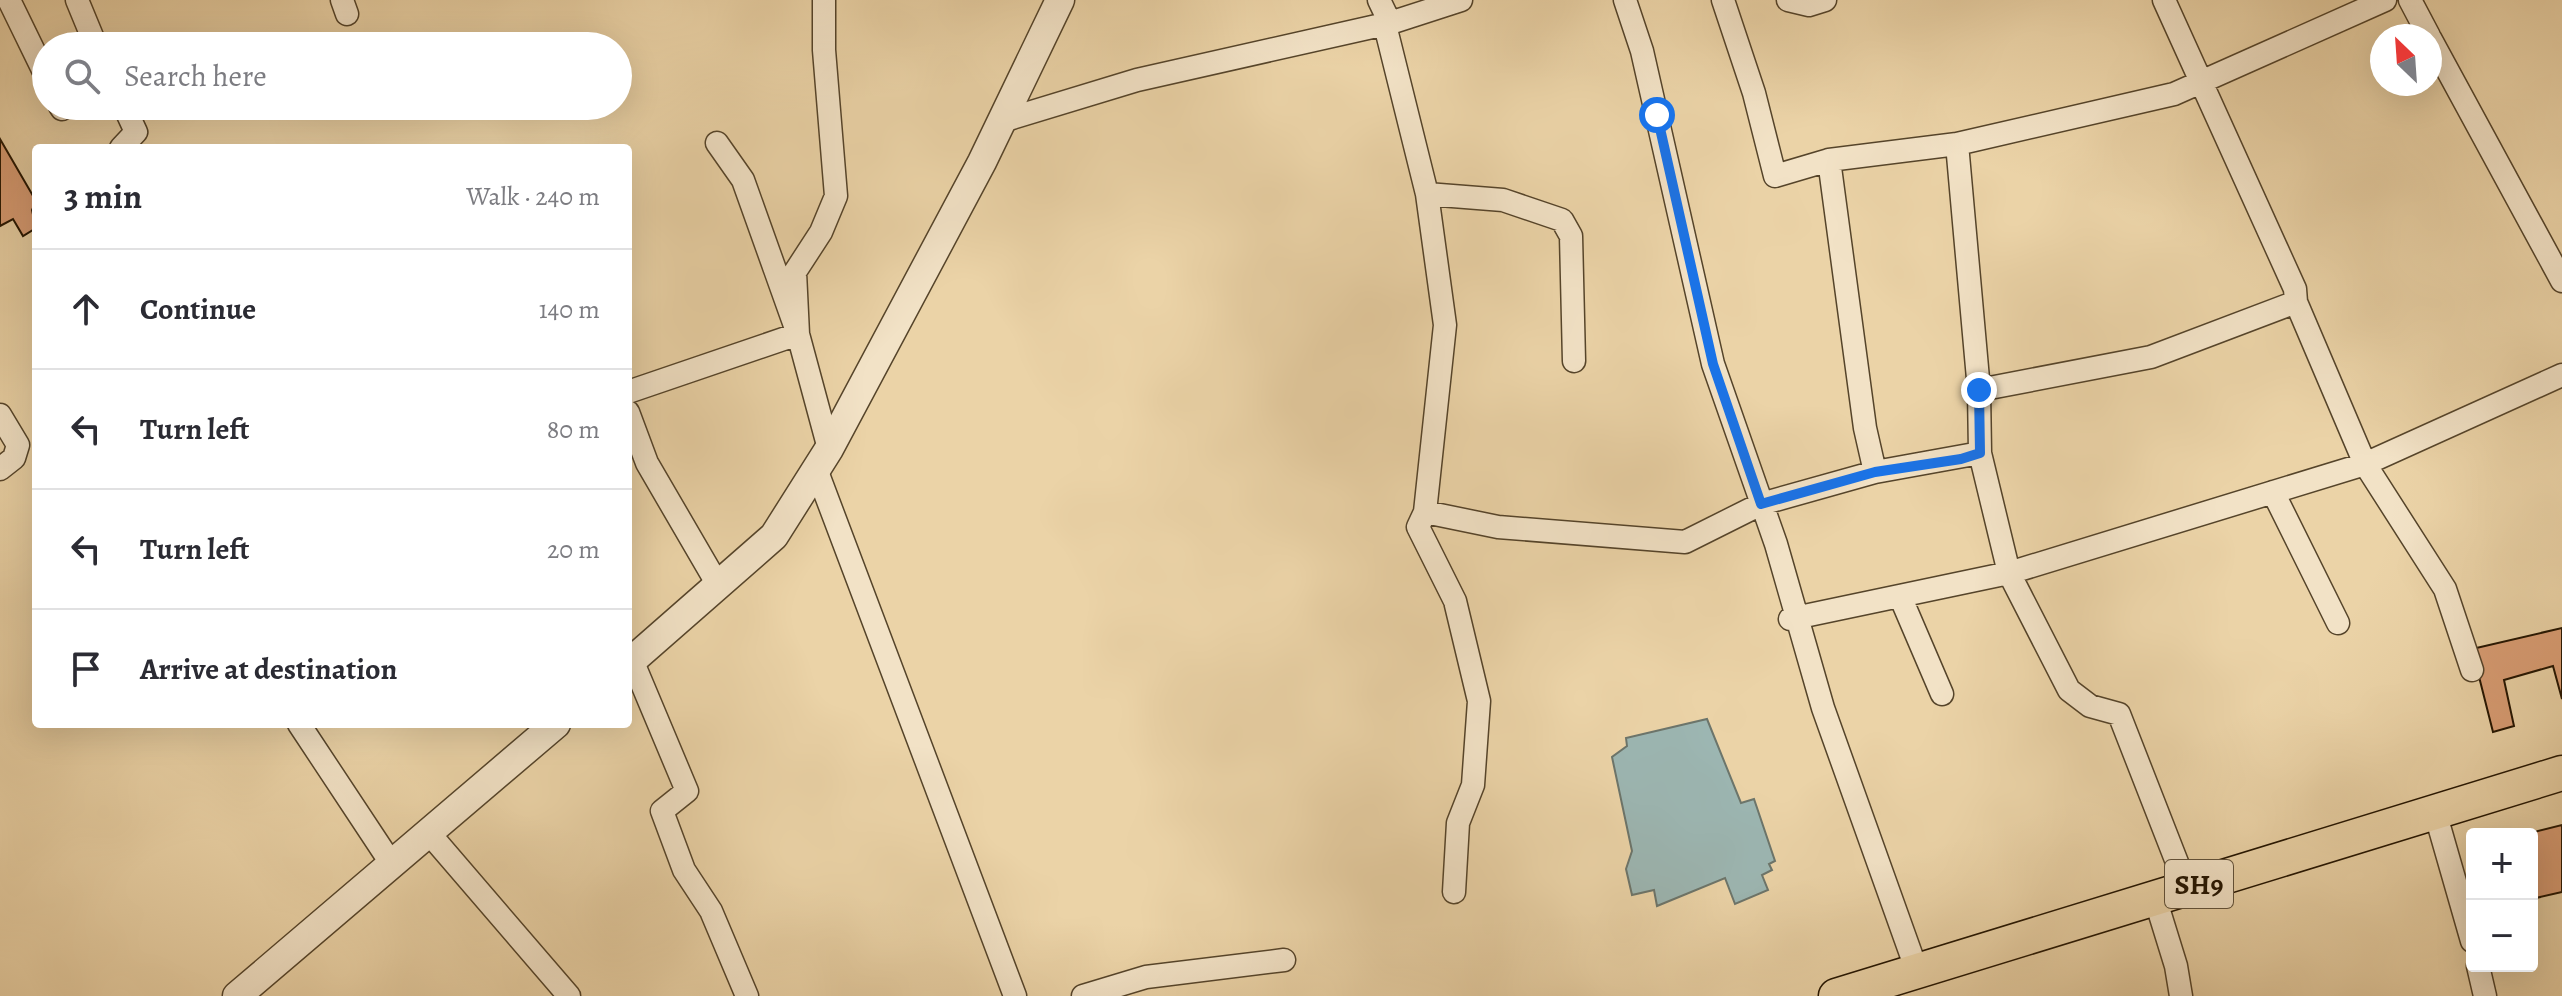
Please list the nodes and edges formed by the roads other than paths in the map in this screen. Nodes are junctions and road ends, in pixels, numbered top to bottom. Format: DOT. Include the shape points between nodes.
graph roads {
  1 [pos="9,0"];
  2 [pos="77,0"];
  3 [pos="824,0"];
  4 [pos="1060,0"];
  5 [pos="1379,0"];
  6 [pos="1461,0"];
  7 [pos="1625,0"];
  8 [pos="1723,0"];
  9 [pos="1788,0"];
  10 [pos="1825,0"];
  11 [pos="2164,0"];
  12 [pos="2385,0"];
  13 [pos="2410,0"];
  14 [pos="1387,24"];
  15 [pos="2423,24"];
  16 [pos="90,32"];
  17 [pos="32,47"];
  18 [pos="2442,59"];
  19 [pos="2199,84"];
  20 [pos="130,120"];
  21 [pos="1002,121"];
  22 [pos="717,143"];
  23 [pos="125,144"];
  24 [pos="1957,144"];
  25 [pos="1829,160"];
  26 [pos="1427,194"];
  27 [pos="2562,281"];
  28 [pos="2296,302"];
  29 [pos="798,334"];
  30 [pos="1574,361"];
  31 [pos="2562,375"];
  32 [pos="1979,390"];
  33 [pos="632,391"];
  34 [pos="0,415"];
  35 [pos="632,423"];
  36 [pos="1980,453"];
  37 [pos="822,459"];
  38 [pos="2365,464"];
  39 [pos="0,469"];
  40 [pos="1875,472"];
  41 [pos="2273,492"];
  42 [pos="1761,504"];
  43 [pos="1425,512"];
  44 [pos="2009,573"];
  45 [pos="718,585"];
  46 [pos="1900,596"];
  47 [pos="1794,618"];
  48 [pos="2338,623"];
  49 [pos="632,660"];
  50 [pos="632,667"];
  51 [pos="2472,670"];
  52 [pos="1942,694"];
  53 [pos="302,728"];
  54 [pos="551,728"];
  55 [pos="2562,773"];
  56 [pos="2435,812"];
  57 [pos="428,832"];
  58 [pos="391,863"];
  59 [pos="1454,892"];
  60 [pos="2171,893"];
  61 [pos="2466,920"];
  62 [pos="1284,960"];
  63 [pos="1917,971"];
  64 [pos="2479,972"];
  65 [pos="237,996"];
  66 [pos="569,996"];
  67 [pos="747,996"];
  68 [pos="1015,996"];
  69 [pos="1083,996"];
  70 [pos="1836,996"];
  71 [pos="2181,996"];
  72 [pos="2485,996"];
  1 -- 17 [label="street"];
  2 -- 16 [label="street"];
  3 -- 29 [label="street" via="836,196 795,272"];
  4 -- 21 [label="street"];
  5 -- 14 [label="street"];
  6 -- 14 [label="street"];
  7 -- 42 [label="street" via="1648,77 1713,364"];
  8 -- 25 [label="street" via="1775,176"];
  9 -- 10 [label="street" via="1809,5"];
  11 -- 19 [label="street"];
  12 -- 19 [label="street"];
  13 -- 15 [label="street"];
  14 -- 21 [label="street" via="1137,80"];
  14 -- 26 [label="street"];
  18 -- 27 [label="street"];
  19 -- 24 [label="street"];
  19 -- 28 [label="street" via="2295,289"];
  20 -- 23 [label="street" via="136,132"];
  21 -- 37 [label="street"];
  22 -- 29 [label="street" via="743,180"];
  24 -- 25 [label="street"];
  24 -- 32 [label="street"];
  25 -- 40 [label="street"];
  26 -- 30 [label="street" via="1503,200 1562,220 1571,236"];
  26 -- 43 [label="street" via="1445,325"];
  28 -- 32 [label="street" via="2151,357"];
  28 -- 38 [label="street"];
  29 -- 33 [label="street"];
  29 -- 37 [label="street"];
  31 -- 38 [label="street"];
  32 -- 36 [label="street"];
  34 -- 39 [label="street" via="18,445 14,458"];
  35 -- 45 [label="street" via="647,463"];
  36 -- 40 [label="street"];
  36 -- 44 [label="street"];
  37 -- 45 [label="street" via="774,536"];
  37 -- 68 [label="street"];
  38 -- 41 [label="street"];
  38 -- 51 [label="street" via="2445,589"];
  40 -- 42 [label="street"];
  41 -- 44 [label="street"];
  41 -- 48 [label="street"];
  42 -- 43 [label="street" via="1685,542 1498,527"];
  42 -- 47 [label="street"];
  43 -- 59 [label="street" via="1418,527 1455,601 1479,701 1473,785 1458,823"];
  44 -- 46 [label="street"];
  44 -- 60 [label="street" via="2069,690 2090,706 2119,714"];
  45 -- 49 [label="street"];
  46 -- 47 [label="street"];
  46 -- 52 [label="street"];
  47 -- 63 [label="street"];
  50 -- 67 [label="street" via="687,791 662,811 684,870 711,911"];
  53 -- 58 [label="street"];
  54 -- 57 [label="street"];
  55 -- 56 [label="main road, SH9"];
  56 -- 60 [label="main road, SH9"];
  56 -- 61 [label="street"];
  57 -- 58 [label="street"];
  57 -- 66 [label="street"];
  58 -- 65 [label="street"];
  60 -- 63 [label="main road, SH9"];
  60 -- 71 [label="street"];
  62 -- 69 [label="street" via="1146,977"];
  63 -- 70 [label="main road, SH9"];
  64 -- 72 [label="street"];
}
